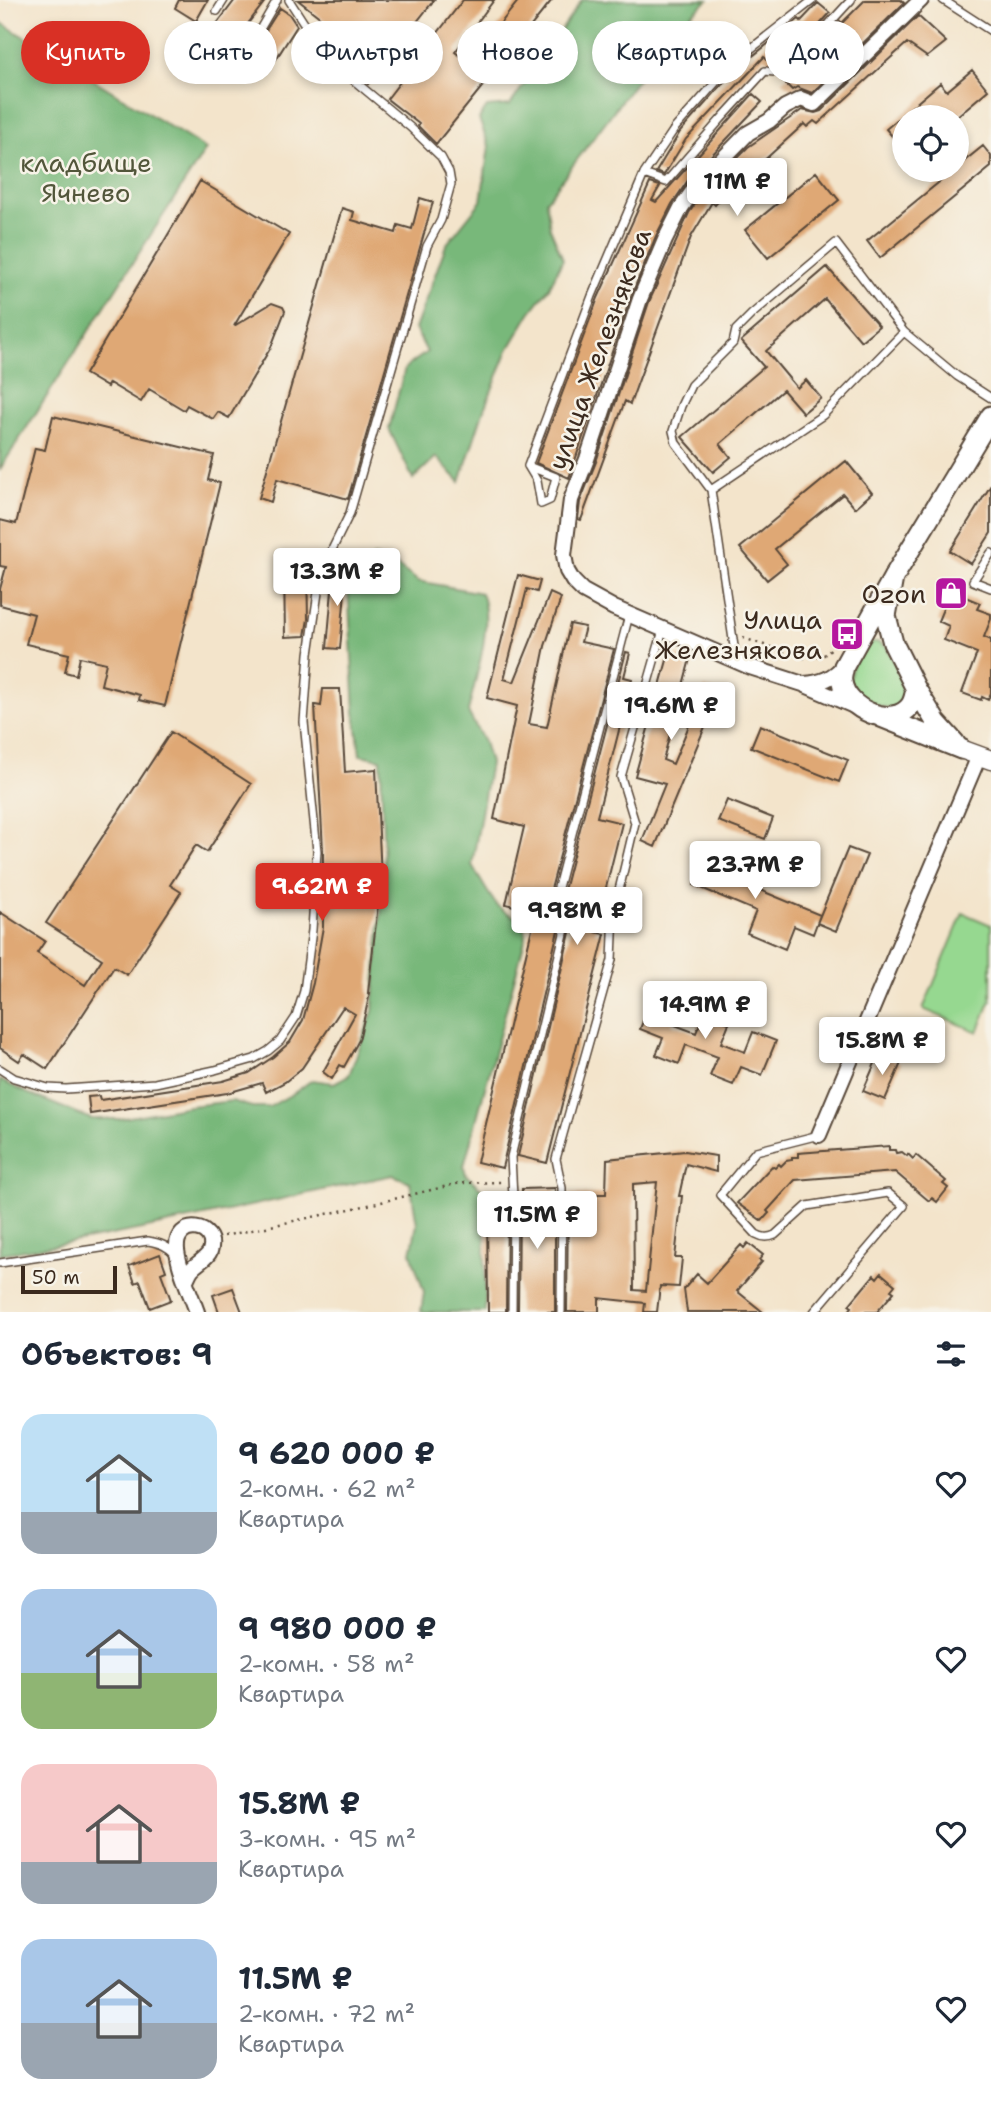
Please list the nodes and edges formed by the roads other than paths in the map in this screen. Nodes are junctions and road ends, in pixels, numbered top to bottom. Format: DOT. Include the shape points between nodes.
graph roads {
  1 [pos="224,0"];
  2 [pos="277,0"];
  3 [pos="289,0"];
  4 [pos="813,0"];
  5 [pos="851,0"];
  6 [pos="921,0"];
  7 [pos="943,0"];
  8 [pos="217,11"];
  9 [pos="265,21"];
  10 [pos="991,31"];
  11 [pos="644,174"];
  12 [pos="904,332"];
  13 [pos="991,398"];
  14 [pos="991,416"];
  15 [pos="528,466"];
  16 [pos="711,490"];
  17 [pos="991,553"];
  18 [pos="893,578"];
  19 [pos="991,588"];
  20 [pos="629,615"];
  21 [pos="663,630"];
  22 [pos="849,640"];
  23 [pos="893,643"];
  24 [pos="736,661"];
  25 [pos="844,666"];
  26 [pos="803,684"];
  27 [pos="916,689"];
  28 [pos="859,708"];
  29 [pos="878,716"];
  30 [pos="977,755"];
  31 [pos="0,1069"];
  32 [pos="819,1135"];
  33 [pos="179,1259"];
  34 [pos="0,1263"];
  35 [pos="186,1280"];
  36 [pos="197,1312"];
  37 [pos="512,1312"];
  38 [pos="561,1312"];
  39 [pos="814,1312"];
  1 -- 8 [label="lane"];
  2 -- 9 [label="lane"];
  3 -- 31 [label="lane" via="340,69 441,157 451,184 441,220 427,246 350,513 321,572 304,722 317,851 304,991 296,1017 280,1041 254,1059 215,1070 155,1083 66,1089 14,1079"];
  4 -- 11 [label="lane" via="734,62 675,128"];
  5 -- 11 [label="lane" via="784,74 765,71 666,183"];
  6 -- 20 [label="street, улица Железнякова" via="814,104 802,99 748,133 696,185 665,240 571,500 564,555 567,571 583,591"];
  7 -- 10 [label="lane"];
  11 -- 15 [label="lane"];
  12 -- 13 [label="lane"];
  12 -- 16 [label="lane" via="823,415"];
  12 -- 16 [label="lane" via="836,243 752,314 736,330 733,343 691,385 673,431 676,443"];
  14 -- 18 [label="main road"];
  15 -- 15 [label="lane" via="556,477 550,500 541,504 537,481"];
  16 -- 24 [label="lane"];
  17 -- 19 [label="lane" via="973,581"];
  18 -- 22 [label="main road"];
  18 -- 23 [label="main road" via="886,616"];
  20 -- 21 [label="street, улица Железнякова"];
  20 -- 37 [label="lane" via="555,899 567,921 511,1157"];
  21 -- 24 [label="street, улица Железнякова"];
  21 -- 38 [label="lane" via="621,777 635,823 614,911 612,960 556,1159 562,1188"];
  22 -- 23 [label="main road" via="877,635"];
  22 -- 25 [label="main road"];
  23 -- 27 [label="main road"];
  24 -- 26 [label="street, улица Железнякова"];
  25 -- 26 [label="street" via="832,678"];
  25 -- 28 [label="main road" via="842,682"];
  26 -- 28 [label="street, улица Железнякова"];
  27 -- 29 [label="main road" via="905,711"];
  27 -- 30 [label="main road" via="936,722"];
  28 -- 29 [label="main road"];
  29 -- 30 [label="main road"];
  30 -- 32 [label="street"];
  32 -- 39 [label="lane" via="756,1152 720,1195 761,1237 775,1235 807,1206 888,1193 904,1206"];
  33 -- 34 [label="lane" via="171,1249 148,1241"];
  33 -- 35 [label="street"];
  33 -- 35 [label="street" via="176,1247 184,1230 205,1231 211,1250"];
  35 -- 36 [label="street"];
}
